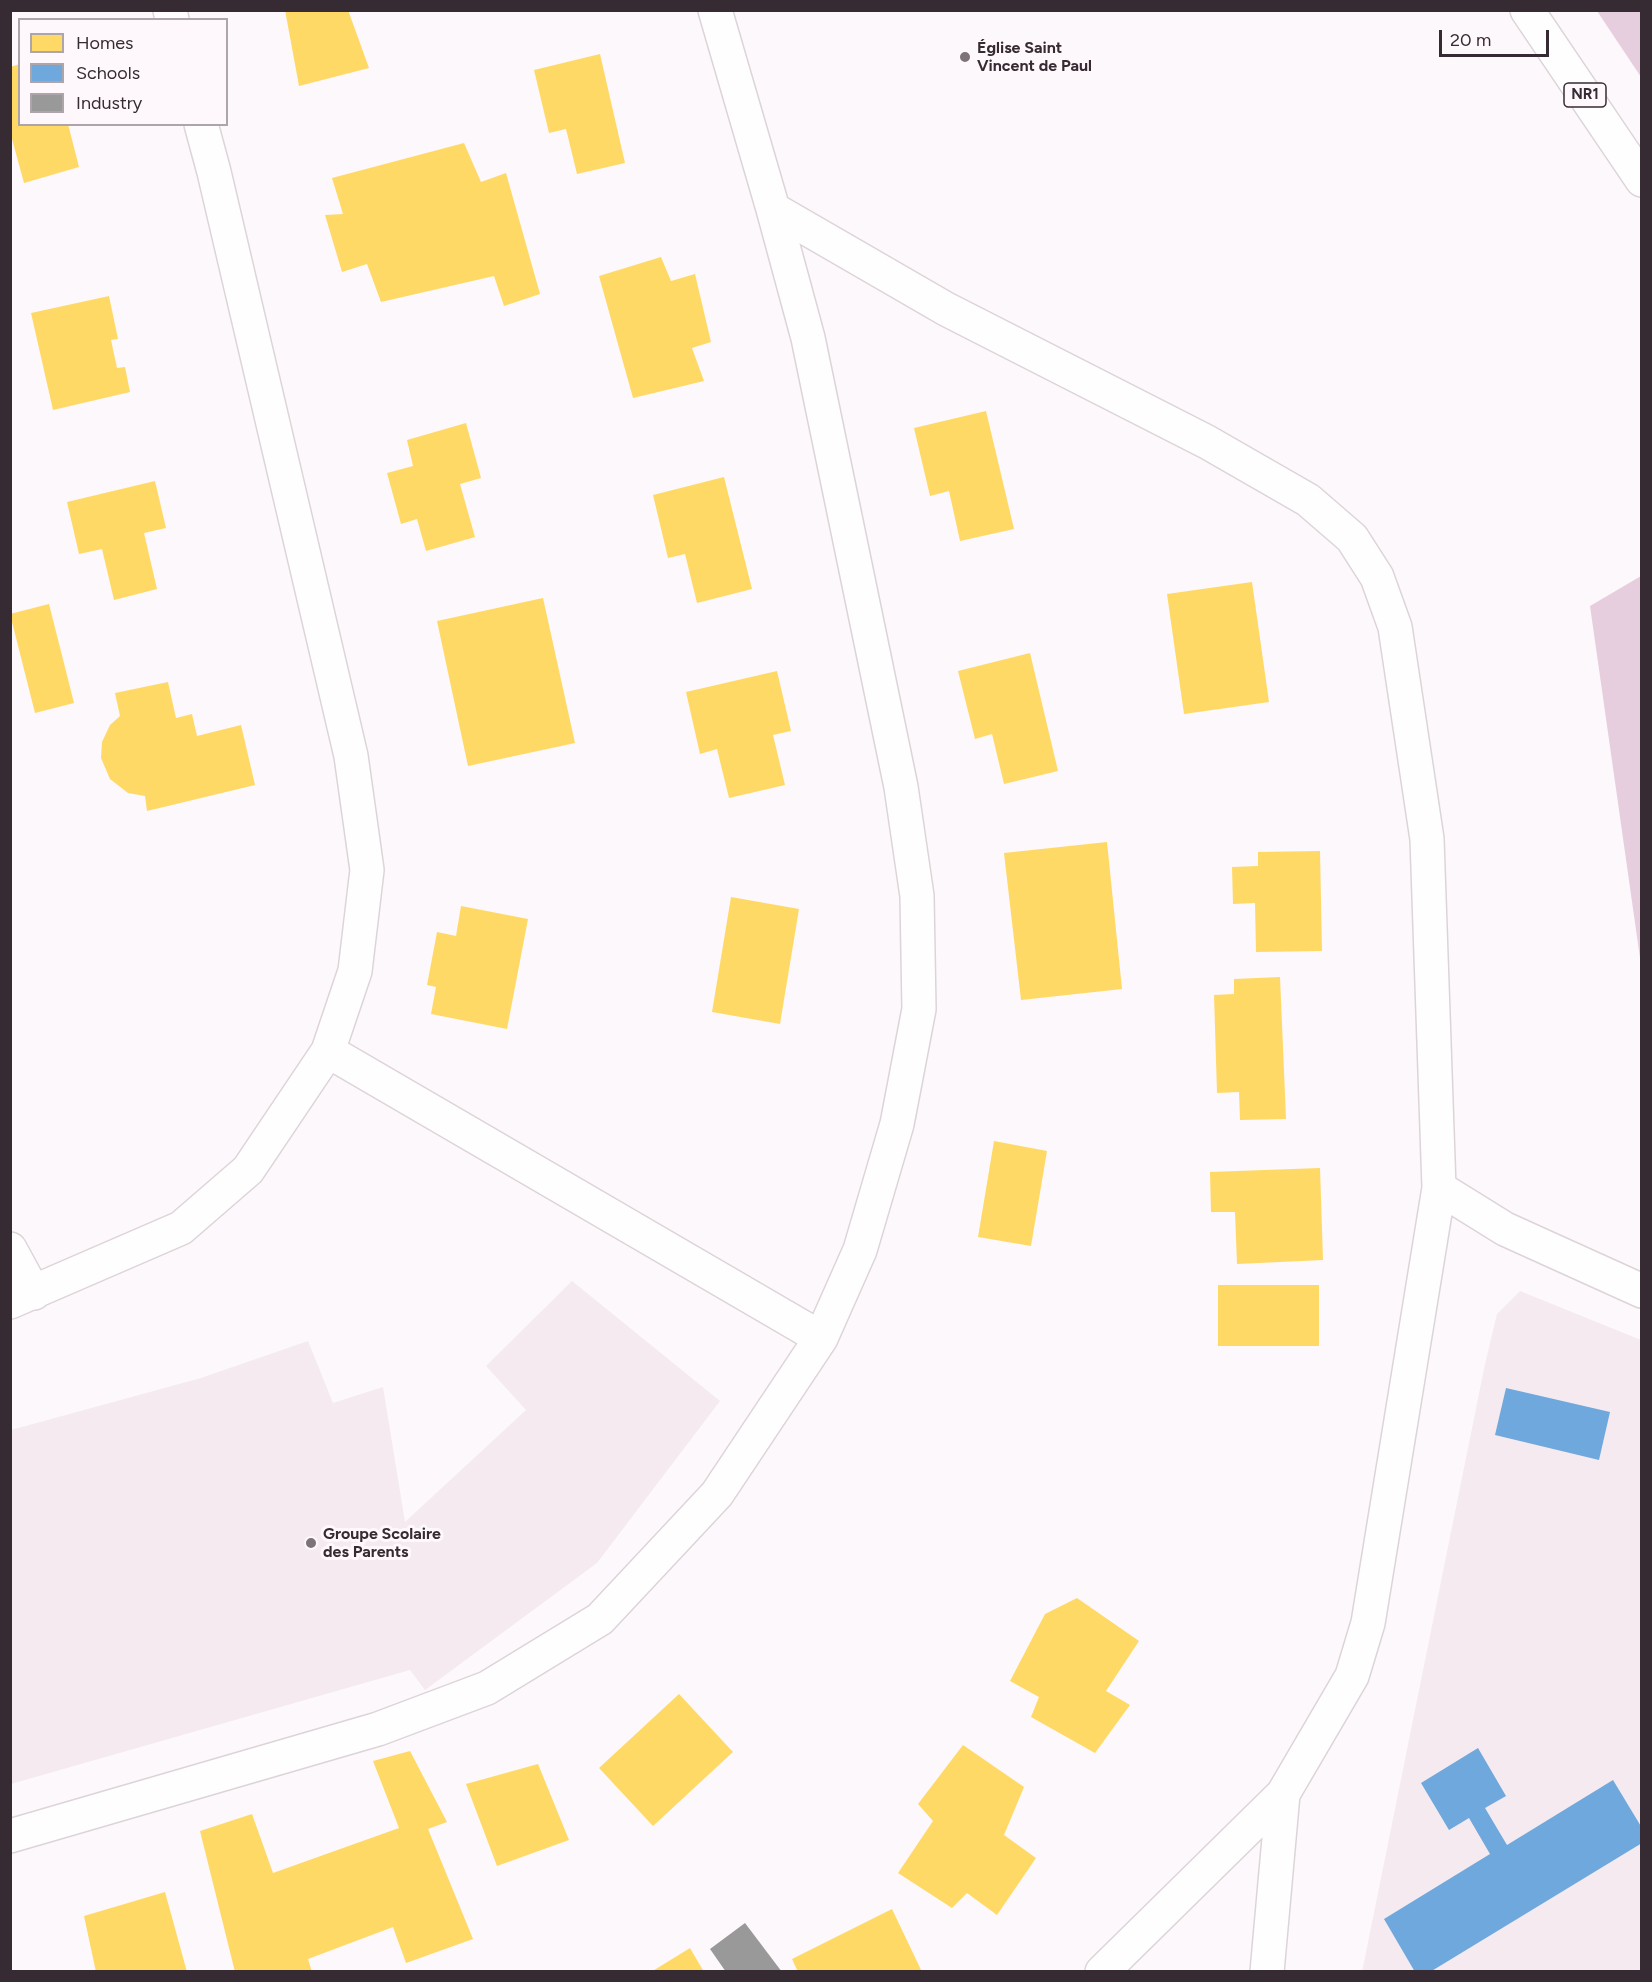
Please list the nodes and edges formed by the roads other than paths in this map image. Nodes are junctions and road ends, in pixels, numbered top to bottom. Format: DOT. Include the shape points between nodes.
graph roads {
  1 [pos="715,10"];
  2 [pos="1527,10"];
  3 [pos="202,126"];
  4 [pos="1641,180"];
  5 [pos="773,209"];
  6 [pos="328,1051"];
  7 [pos="1439,1188"];
  8 [pos="10,1249"];
  9 [pos="1641,1291"];
  10 [pos="22,1297"];
  11 [pos="821,1338"];
  12 [pos="1283,1794"];
  13 [pos="10,1836"];
  14 [pos="1102,1971"];
  15 [pos="1267,1971"];
  1 -- 5 [label="main road"];
  2 -- 4 [label="main road, NR1"];
  3 -- 6 [label="main road" via="353,767 367,870 355,971"];
  5 -- 7 [label="main road" via="946,309 1218,448 1308,500 1352,538 1377,577 1395,627 1427,839"];
  5 -- 11 [label="main road" via="808,338 901,787 917,896 919,1009 897,1124 860,1250"];
  6 -- 10 [label="main road" via="248,1170 181,1228"];
  6 -- 11 [label="main road"];
  7 -- 9 [label="main road" via="1505,1229"];
  7 -- 12 [label="main road" via="1368,1623 1352,1676"];
  8 -- 10 [label="main road"];
  11 -- 13 [label="main road" via="717,1494 600,1619 487,1688 378,1729"];
  12 -- 14 [label="main road"];
  12 -- 15 [label="main road"];
}
